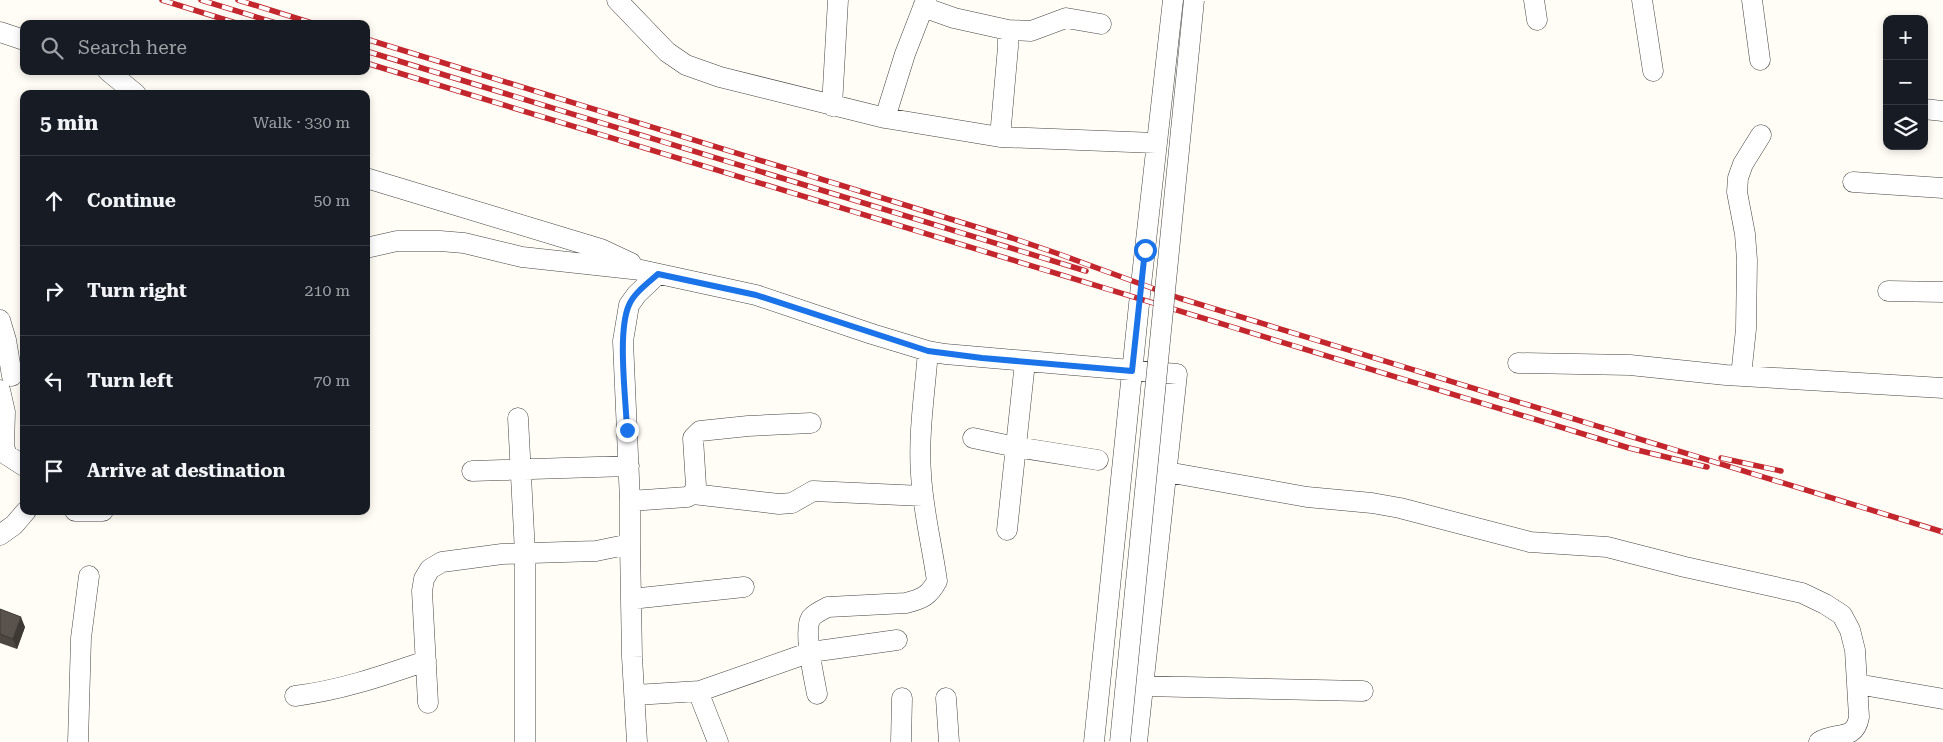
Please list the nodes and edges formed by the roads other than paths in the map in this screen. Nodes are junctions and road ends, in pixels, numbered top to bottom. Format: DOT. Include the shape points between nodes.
graph roads {
  1 [pos="617,0"];
  2 [pos="838,0"];
  3 [pos="1173,0"];
  4 [pos="1194,0"];
  5 [pos="1534,0"];
  6 [pos="1642,0"];
  7 [pos="1752,0"];
  8 [pos="924,3"];
  9 [pos="1537,20"];
  10 [pos="1101,24"];
  11 [pos="1008,30"];
  12 [pos="0,32"];
  13 [pos="20,39"];
  14 [pos="1760,60"];
  15 [pos="1653,71"];
  16 [pos="113,75"];
  17 [pos="131,90"];
  18 [pos="832,106"];
  19 [pos="1928,110"];
  20 [pos="1943,112"];
  21 [pos="885,118"];
  22 [pos="1761,135"];
  23 [pos="1000,138"];
  24 [pos="1156,143"];
  25 [pos="370,179"];
  26 [pos="1853,182"];
  27 [pos="1943,188"];
  28 [pos="370,247"];
  29 [pos="653,272"];
  30 [pos="1888,291"];
  31 [pos="1943,292"];
  32 [pos="0,320"];
  33 [pos="928,351"];
  34 [pos="1024,362"];
  35 [pos="1518,363"];
  36 [pos="1132,371"];
  37 [pos="1741,376"];
  38 [pos="9,379"];
  39 [pos="1943,388"];
  40 [pos="518,418"];
  41 [pos="811,423"];
  42 [pos="973,438"];
  43 [pos="1016,447"];
  44 [pos="1098,460"];
  45 [pos="20,463"];
  46 [pos="629,466"];
  47 [pos="520,469"];
  48 [pos="472,471"];
  49 [pos="1167,472"];
  50 [pos="693,494"];
  51 [pos="922,496"];
  52 [pos="630,501"];
  53 [pos="23,515"];
  54 [pos="1007,530"];
  55 [pos="0,535"];
  56 [pos="630,544"];
  57 [pos="525,553"];
  58 [pos="89,576"];
  59 [pos="744,587"];
  60 [pos="630,599"];
  61 [pos="898,640"];
  62 [pos="811,652"];
  63 [pos="426,661"];
  64 [pos="1857,684"];
  65 [pos="1143,686"];
  66 [pos="700,691"];
  67 [pos="1363,691"];
  68 [pos="817,694"];
  69 [pos="295,696"];
  70 [pos="635,696"];
  71 [pos="902,698"];
  72 [pos="946,698"];
  73 [pos="1943,699"];
  74 [pos="428,703"];
  75 [pos="78,742"];
  76 [pos="525,742"];
  77 [pos="637,742"];
  78 [pos="718,742"];
  79 [pos="901,742"];
  80 [pos="949,742"];
  81 [pos="1094,742"];
  82 [pos="1120,742"];
  83 [pos="1137,742"];
  84 [pos="1820,742"];
  1 -- 18 [label="street" via="654,41 686,65"];
  2 -- 18 [label="street"];
  3 -- 24 [label="street"];
  4 -- 82 [label="street, bridge"];
  5 -- 9 [label="street"];
  6 -- 15 [label="street"];
  7 -- 14 [label="street"];
  8 -- 11 [label="street" via="954,18"];
  8 -- 21 [label="street"];
  10 -- 11 [label="street" via="1066,18 1031,31"];
  11 -- 23 [label="street"];
  12 -- 13 [label="street"];
  16 -- 17 [label="street"];
  18 -- 21 [label="street"];
  19 -- 20 [label="street"];
  21 -- 23 [label="street"];
  22 -- 37 [label="street" via="1738,178 1747,274"];
  23 -- 24 [label="street"];
  24 -- 36 [label="street"];
  25 -- 29 [label="street" via="601,249"];
  26 -- 27 [label="street"];
  28 -- 29 [label="street" via="397,241 464,243 522,257"];
  29 -- 33 [label="street" via="756,295"];
  29 -- 46 [label="street" via="629,305 623,341"];
  30 -- 31 [label="street"];
  32 -- 38 [label="street" via="6,340"];
  33 -- 34 [label="street"];
  33 -- 51 [label="street" via="921,440"];
  34 -- 36 [label="street"];
  34 -- 43 [label="street"];
  35 -- 37 [label="street" via="1630,365"];
  36 -- 49 [label="street" via="1177,374"];
  36 -- 81 [label="street"];
  37 -- 39 [label="street"];
  38 -- 45 [label="street" via="4,447 8,455"];
  40 -- 47 [label="street"];
  41 -- 50 [label="street" via="700,432 693,438 696,486"];
  42 -- 43 [label="street"];
  43 -- 44 [label="street"];
  43 -- 54 [label="street"];
  46 -- 47 [label="street"];
  46 -- 52 [label="street"];
  47 -- 48 [label="street"];
  47 -- 57 [label="street"];
  49 -- 64 [label="street" via="1316,499 1391,506 1530,542 1607,547 1802,593 1842,615 1855,650"];
  49 -- 65 [label="street"];
  50 -- 51 [label="street" via="779,504 792,502 813,491"];
  50 -- 52 [label="street"];
  51 -- 62 [label="street" via="937,581 931,592 906,603 828,607 811,618 808,629"];
  52 -- 56 [label="street"];
  53 -- 55 [label="street"];
  56 -- 57 [label="street" via="596,552"];
  56 -- 60 [label="street"];
  57 -- 63 [label="street" via="442,562 430,569 422,591"];
  57 -- 76 [label="street"];
  58 -- 75 [label="street" via="81,638"];
  59 -- 60 [label="street"];
  60 -- 70 [label="street"];
  61 -- 62 [label="street"];
  62 -- 66 [label="street"];
  62 -- 68 [label="street"];
  63 -- 69 [label="street" via="348,687"];
  63 -- 74 [label="street"];
  64 -- 73 [label="street"];
  64 -- 84 [label="street" via="1857,726 1842,736 1826,737"];
  65 -- 67 [label="street"];
  65 -- 83 [label="street"];
  66 -- 70 [label="street"];
  66 -- 78 [label="street"];
  70 -- 77 [label="street"];
  71 -- 79 [label="street"];
  72 -- 80 [label="street"];
}
